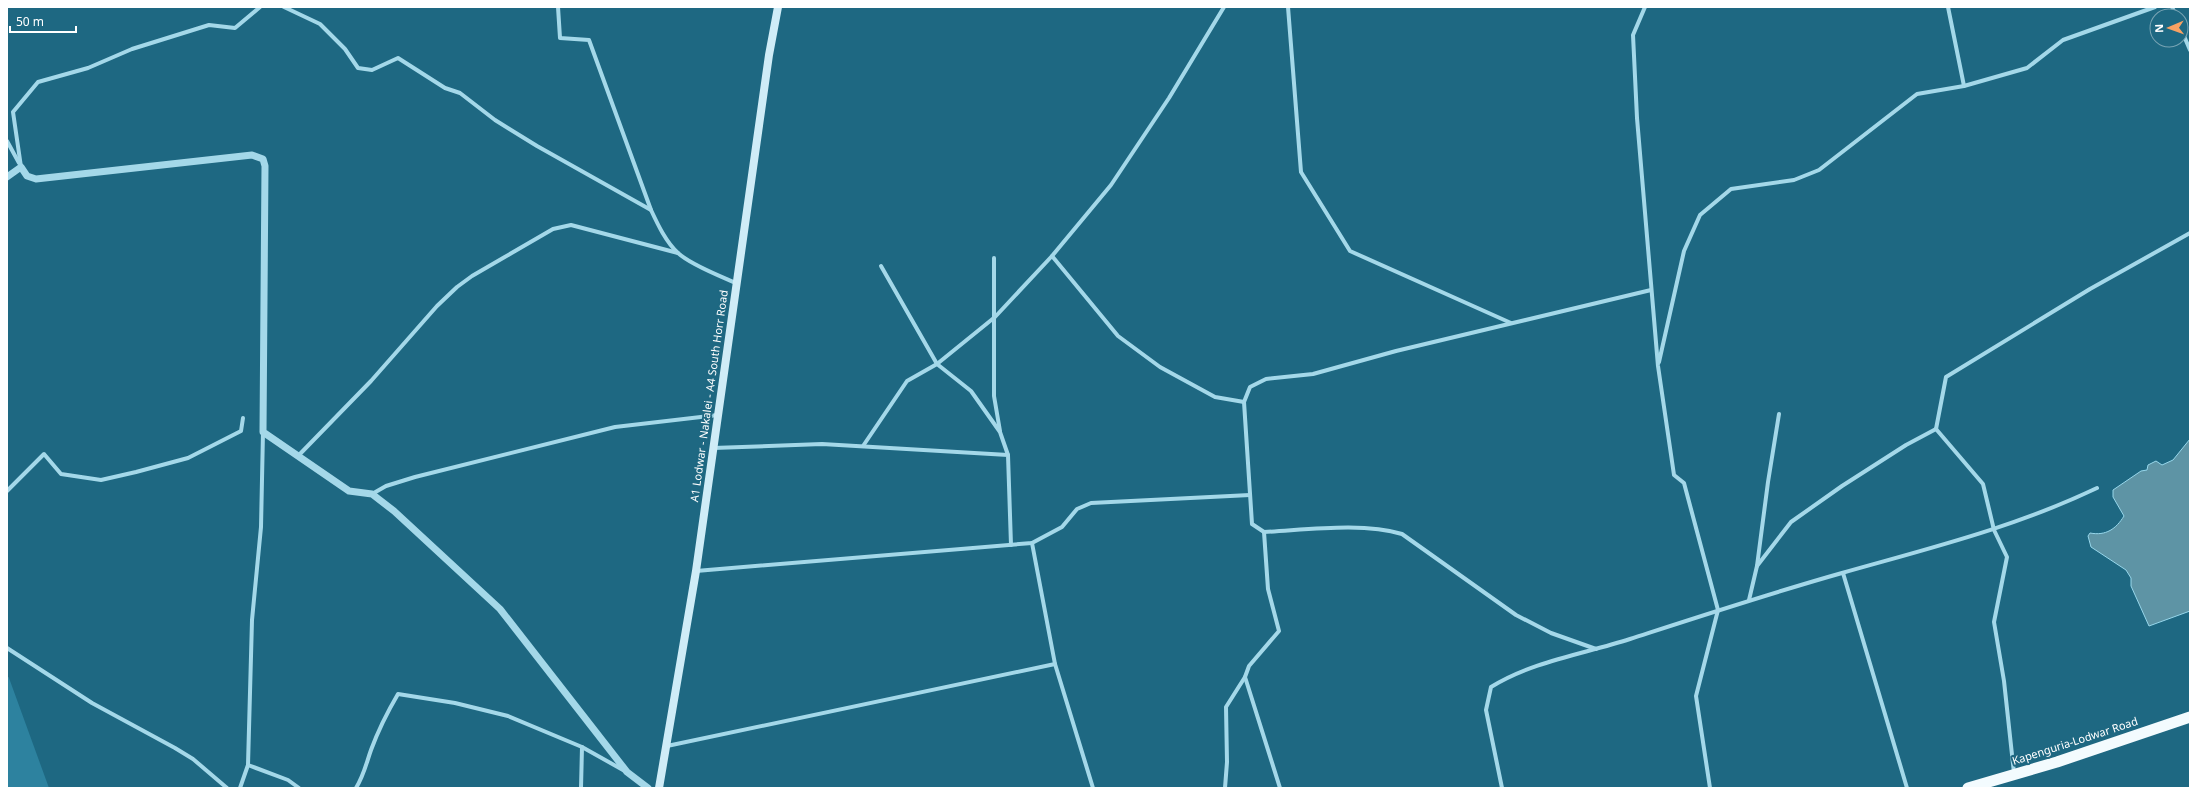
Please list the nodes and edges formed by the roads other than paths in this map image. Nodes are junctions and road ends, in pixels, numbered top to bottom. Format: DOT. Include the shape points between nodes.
graph roads {
  1 [pos="260,7"];
  2 [pos="284,7"];
  3 [pos="558,7"];
  4 [pos="778,7"];
  5 [pos="1224,7"];
  6 [pos="1288,7"];
  7 [pos="1645,7"];
  8 [pos="1948,7"];
  9 [pos="2155,7"];
  10 [pos="1964,86"];
  11 [pos="7,141"];
  12 [pos="21,167"];
  13 [pos="7,177"];
  14 [pos="652,210"];
  15 [pos="2190,233"];
  16 [pos="678,253"];
  17 [pos="1052,256"];
  18 [pos="994,258"];
  19 [pos="881,266"];
  20 [pos="736,283"];
  21 [pos="1651,290"];
  22 [pos="995,317"];
  23 [pos="1512,324"];
  24 [pos="937,364"];
  25 [pos="1658,366"];
  26 [pos="1244,402"];
  27 [pos="1779,414"];
  28 [pos="718,415"];
  29 [pos="243,418"];
  30 [pos="1936,429"];
  31 [pos="263,432"];
  32 [pos="1000,432"];
  33 [pos="863,446"];
  34 [pos="713,448"];
  35 [pos="1008,455"];
  36 [pos="298,456"];
  37 [pos="2097,488"];
  38 [pos="7,491"];
  39 [pos="372,494"];
  40 [pos="1250,495"];
  41 [pos="1994,530"];
  42 [pos="1264,532"];
  43 [pos="1032,543"];
  44 [pos="1011,545"];
  45 [pos="1758,566"];
  46 [pos="696,571"];
  47 [pos="1843,573"];
  48 [pos="1749,600"];
  49 [pos="1718,610"];
  50 [pos="7,648"];
  51 [pos="1596,649"];
  52 [pos="1055,664"];
  53 [pos="1245,677"];
  54 [pos="2190,717"];
  55 [pos="667,746"];
  56 [pos="582,747"];
  57 [pos="248,765"];
  58 [pos="627,772"];
  59 [pos="2014,774"];
  60 [pos="227,788"];
  61 [pos="240,788"];
  62 [pos="299,788"];
  63 [pos="356,788"];
  64 [pos="581,788"];
  65 [pos="648,788"];
  66 [pos="659,788"];
  67 [pos="1093,788"];
  68 [pos="1225,788"];
  69 [pos="1280,788"];
  70 [pos="1502,788"];
  71 [pos="1710,788"];
  72 [pos="1907,788"];
  73 [pos="1968,788"];
  1 -- 12 [label="street" via="235,28 209,26 132,49 88,68 38,82 13,112"];
  2 -- 14 [label="street" via="320,24 358,68 372,70 398,58 445,88 460,93 495,120 537,146"];
  3 -- 14 [label="street" via="560,38 589,40"];
  4 -- 20 [label="main road, A1 Lodwar - Nakalei - A4 South Horr Road"];
  5 -- 17 [label="street" via="1170,98 1111,185"];
  6 -- 23 [label="street" via="1301,172 1350,251"];
  7 -- 21 [label="street" via="1633,35"];
  8 -- 10 [label="street"];
  9 -- 10 [label="street" via="2063,40 2027,68"];
  10 -- 25 [label="street" via="1917,94 1819,170 1794,180 1731,189 1700,215 1684,251"];
  11 -- 12 [label="street"];
  12 -- 13 [label="street"];
  12 -- 31 [label="street" via="27,176 36,179 252,155 263,159"];
  14 -- 16 [label="street" via="661,230"];
  15 -- 30 [label="street" via="2090,289 1946,377"];
  16 -- 20 [label="street"];
  16 -- 36 [label="street" via="571,225 553,229 457,287"];
  17 -- 22 [label="street"];
  17 -- 26 [label="street" via="1118,336 1160,367 1215,397"];
  18 -- 22 [label="street"];
  19 -- 24 [label="street"];
  20 -- 28 [label="main road, A1 Lodwar - Nakalei - A4 South Horr Road"];
  21 -- 23 [label="street"];
  21 -- 25 [label="street"];
  22 -- 24 [label="street"];
  22 -- 32 [label="street" via="994,396"];
  23 -- 26 [label="street" via="1396,351 1314,374 1266,378 1250,387"];
  24 -- 32 [label="street" via="972,391"];
  24 -- 33 [label="street" via="907,381"];
  25 -- 49 [label="street" via="1674,475 1684,483"];
  26 -- 40 [label="street"];
  27 -- 45 [label="street"];
  28 -- 34 [label="main road, A1 Lodwar - Nakalei - A4 South Horr Road"];
  28 -- 39 [label="street" via="615,427 415,477 386,486"];
  29 -- 38 [label="street" via="241,431 188,458 102,480 61,474 44,454"];
  30 -- 41 [label="street" via="1983,484"];
  30 -- 45 [label="street" via="1842,486 1791,522"];
  31 -- 36 [label="street"];
  31 -- 57 [label="street" via="261,527 252,620"];
  32 -- 35 [label="street"];
  33 -- 34 [label="street" via="822,444"];
  33 -- 35 [label="street"];
  34 -- 46 [label="main road, A1 Lodwar - Nakalei - A4 South Horr Road"];
  35 -- 44 [label="street"];
  36 -- 39 [label="street" via="349,491"];
  37 -- 41 [label="street" via="2052,510"];
  39 -- 58 [label="street" via="394,511 500,609"];
  40 -- 42 [label="street" via="1252,524"];
  40 -- 43 [label="street" via="1091,503 1077,509 1062,527"];
  41 -- 47 [label="street"];
  41 -- 59 [label="street" via="2007,557 1994,622 2004,681"];
  42 -- 51 [label="street" via="1368,528 1387,529 1402,534 1516,615 1551,633"];
  42 -- 53 [label="street" via="1268,589 1279,631 1249,666"];
  43 -- 44 [label="street"];
  43 -- 52 [label="street"];
  44 -- 46 [label="street"];
  45 -- 48 [label="street"];
  46 -- 55 [label="main road, A1 Lodwar - Nakalei - A4 South Horr Road"];
  47 -- 48 [label="street"];
  47 -- 72 [label="street"];
  48 -- 49 [label="street"];
  49 -- 51 [label="street"];
  49 -- 71 [label="street" via="1696,696"];
  50 -- 60 [label="street" via="92,703 193,759"];
  51 -- 70 [label="street" via="1512,674 1492,687 1486,710"];
  52 -- 55 [label="street"];
  52 -- 67 [label="street"];
  53 -- 68 [label="street" via="1226,707"];
  53 -- 69 [label="street"];
  54 -- 59 [label="highway, Kapenguria-Lodwar Road"];
  55 -- 66 [label="main road, A1 Lodwar - Nakalei - A4 South Horr Road"];
  56 -- 58 [label="street"];
  56 -- 63 [label="street" via="508,716 455,703 398,694 371,750 365,774"];
  56 -- 64 [label="street"];
  57 -- 61 [label="street"];
  57 -- 62 [label="street" via="288,780"];
  58 -- 65 [label="street"];
  59 -- 73 [label="highway, Kapenguria-Lodwar Road"];
}
